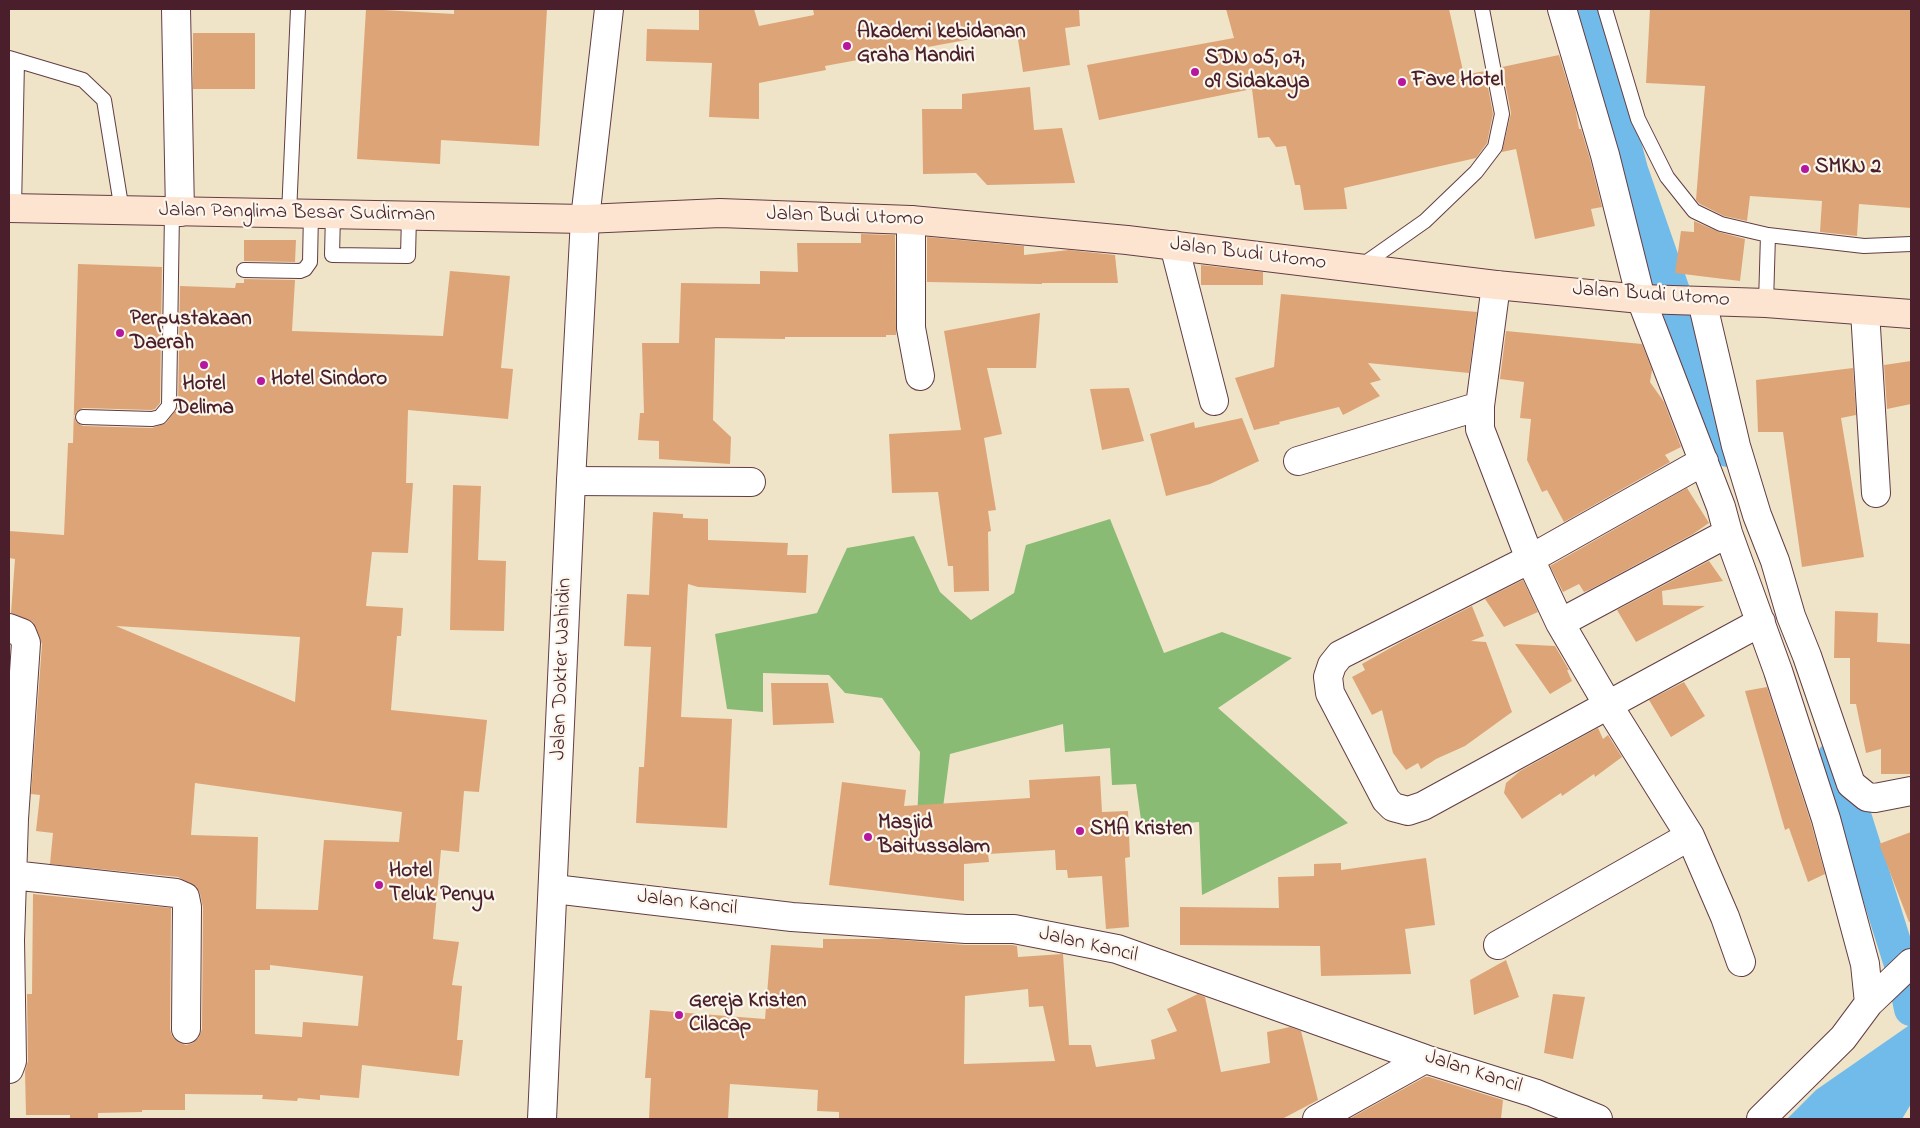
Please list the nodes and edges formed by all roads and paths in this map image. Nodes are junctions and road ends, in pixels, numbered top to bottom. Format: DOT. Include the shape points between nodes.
graph roads {
  1 [pos="176,9"];
  2 [pos="298,9"];
  3 [pos="609,9"];
  4 [pos="1482,9"];
  5 [pos="1562,9"];
  6 [pos="1605,9"];
  7 [pos="13,59"];
  8 [pos="11,208"];
  9 [pos="122,211"];
  10 [pos="176,212"];
  11 [pos="311,214"];
  12 [pos="409,216"];
  13 [pos="585,219"];
  14 [pos="911,220"];
  15 [pos="1768,236"];
  16 [pos="1911,244"];
  17 [pos="1174,246"];
  18 [pos="1358,268"];
  19 [pos="244,270"];
  20 [pos="1496,285"];
  21 [pos="1648,299"];
  22 [pos="1696,301"];
  23 [pos="1766,303"];
  24 [pos="1865,311"];
  25 [pos="1911,314"];
  26 [pos="920,376"];
  27 [pos="1214,401"];
  28 [pos="1480,406"];
  29 [pos="83,417"];
  30 [pos="1298,461"];
  31 [pos="1704,461"];
  32 [pos="570,481"];
  33 [pos="751,482"];
  34 [pos="1876,493"];
  35 [pos="1728,533"];
  36 [pos="1530,558"];
  37 [pos="1761,622"];
  38 [pos="1560,623"];
  39 [pos="9,628"];
  40 [pos="1608,705"];
  41 [pos="1911,791"];
  42 [pos="11,818"];
  43 [pos="1690,836"];
  44 [pos="12,875"];
  45 [pos="554,889"];
  46 [pos="1498,945"];
  47 [pos="1741,962"];
  48 [pos="1911,963"];
  49 [pos="1877,995"];
  50 [pos="186,1029"];
  51 [pos="1425,1059"];
  52 [pos="9,1069"];
  53 [pos="542,1119"];
  54 [pos="1317,1119"];
  55 [pos="1598,1119"];
  56 [pos="1761,1119"];
  1 -- 10 [label="street"];
  2 -- 11 [label="lane"];
  3 -- 13 [label="street, Jalan Dokter Wahidin"];
  4 -- 18 [label="lane" via="1502,114 1495,147 1476,172 1425,221"];
  5 -- 21 [label="street"];
  6 -- 15 [label="lane" via="1638,119 1667,177 1694,211 1721,224"];
  7 -- 8 [label="lane"];
  7 -- 9 [label="lane" via="83,80 104,100"];
  8 -- 9 [label="main road, Jalan Panglima Besar Sudirman"];
  9 -- 10 [label="main road, Jalan Panglima Besar Sudirman"];
  10 -- 11 [label="main road, Jalan Panglima Besar Sudirman"];
  10 -- 29 [label="lane" via="169,406 160,417 152,419"];
  11 -- 12 [label="main road, Jalan Panglima Besar Sudirman"];
  11 -- 12 [label="lane" via="332,255 408,256"];
  11 -- 19 [label="lane" via="310,262 305,269"];
  12 -- 13 [label="main road, Jalan Panglima Besar Sudirman"];
  13 -- 14 [label="main road, Jalan Budi Utomo" via="720,213"];
  13 -- 32 [label="street, Jalan Dokter Wahidin"];
  14 -- 17 [label="main road, Jalan Budi Utomo"];
  14 -- 26 [label="street" via="911,328"];
  15 -- 16 [label="lane" via="1864,246"];
  15 -- 23 [label="lane"];
  17 -- 18 [label="main road, Jalan Budi Utomo"];
  17 -- 27 [label="street"];
  18 -- 20 [label="main road, Jalan Budi Utomo"];
  20 -- 21 [label="main road, Jalan Budi Utomo"];
  20 -- 28 [label="street"];
  21 -- 22 [label="main road, Jalan Budi Utomo"];
  21 -- 31 [label="street"];
  22 -- 23 [label="main road, Jalan Budi Utomo"];
  22 -- 41 [label="street" via="1757,516 1851,784 1875,798"];
  23 -- 24 [label="main road, Jalan Budi Utomo"];
  24 -- 25 [label="main road, Jalan Budi Utomo"];
  24 -- 34 [label="street"];
  28 -- 30 [label="street"];
  28 -- 36 [label="street" via="1480,429"];
  31 -- 35 [label="street"];
  31 -- 36 [label="street"];
  32 -- 33 [label="street"];
  32 -- 45 [label="street, Jalan Dokter Wahidin"];
  35 -- 37 [label="street"];
  35 -- 38 [label="street"];
  36 -- 38 [label="street"];
  36 -- 40 [label="street" via="1340,655 1332,665 1328,677 1330,692 1386,800 1393,807 1408,811 1423,806"];
  37 -- 40 [label="street"];
  37 -- 49 [label="street" via="1823,809 1865,964"];
  38 -- 40 [label="street"];
  39 -- 42 [label="street" via="22,633 26,643"];
  40 -- 43 [label="street"];
  42 -- 44 [label="street"];
  43 -- 46 [label="street"];
  43 -- 47 [label="street" via="1726,917"];
  44 -- 50 [label="street" via="176,893 185,897"];
  44 -- 52 [label="street" via="12,1061"];
  45 -- 51 [label="street, Jalan Kancil" via="792,917 966,929 1014,929 1051,936 1116,949"];
  45 -- 53 [label="street, Jalan Dokter Wahidin"];
  48 -- 49 [label="street"];
  49 -- 56 [label="street" via="1843,1038"];
  51 -- 54 [label="street"];
  51 -- 55 [label="street, Jalan Kancil" via="1534,1093"];
}
